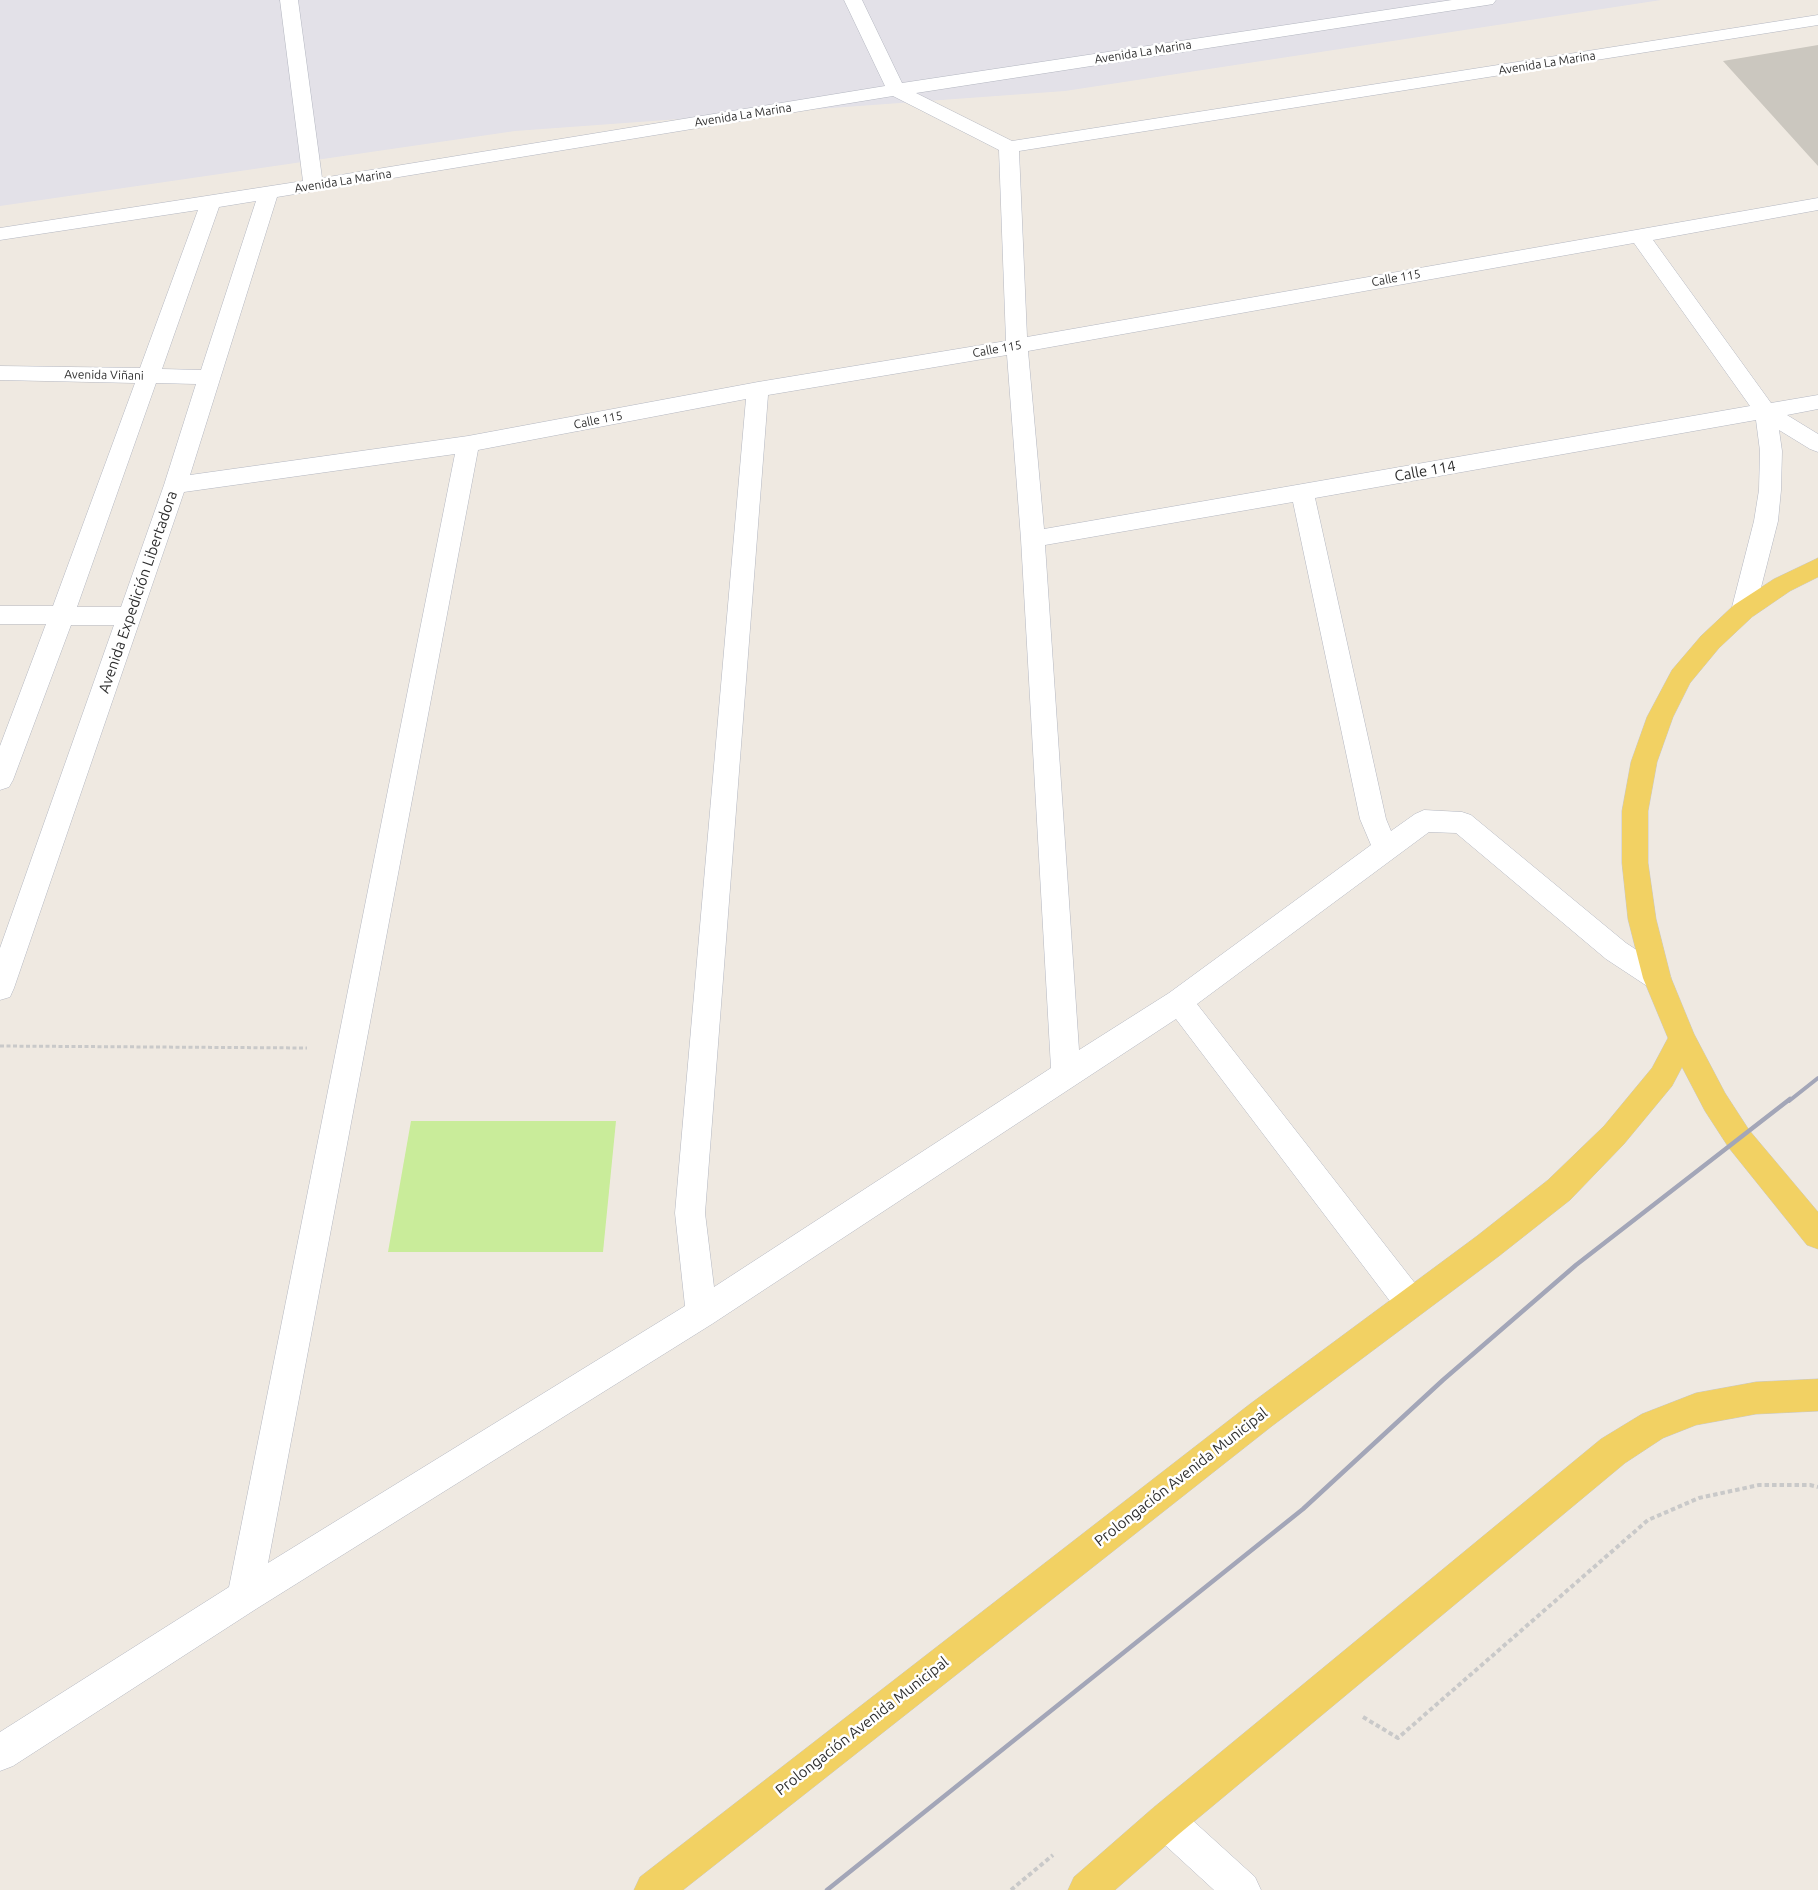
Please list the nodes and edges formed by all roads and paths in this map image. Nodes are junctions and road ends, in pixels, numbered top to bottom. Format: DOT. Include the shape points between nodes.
graph roads {
  1 [pos="289,0"];
  2 [pos="853,0"];
  3 [pos="1486,0"];
  4 [pos="1420,5"];
  5 [pos="1818,20"];
  6 [pos="896,90"];
  7 [pos="1009,147"];
  8 [pos="314,185"];
  9 [pos="268,193"];
  10 [pos="211,202"];
  11 [pos="1818,204"];
  12 [pos="0,234"];
  13 [pos="1639,235"];
  14 [pos="1017,346"];
  15 [pos="0,373"];
  16 [pos="147,376"];
  17 [pos="208,377"];
  18 [pos="758,389"];
  19 [pos="1818,402"];
  20 [pos="1766,412"];
  21 [pos="468,444"];
  22 [pos="1818,444"];
  23 [pos="175,485"];
  24 [pos="1302,492"];
  25 [pos="1032,539"];
  26 [pos="1818,567"];
  27 [pos="1743,611"];
  28 [pos="0,615"];
  29 [pos="62,615"];
  30 [pos="129,616"];
  31 [pos="0,780"];
  32 [pos="1386,848"];
  33 [pos="1657,978"];
  34 [pos="0,988"];
  35 [pos="1179,1002"];
  36 [pos="1682,1038"];
  37 [pos="0,1046"];
  38 [pos="350,1048"];
  39 [pos="1066,1074"];
  40 [pos="1818,1235"];
  41 [pos="1410,1302"];
  42 [pos="702,1313"];
  43 [pos="1818,1395"];
  44 [pos="1818,1487"];
  45 [pos="244,1597"];
  46 [pos="1322,1693"];
  47 [pos="0,1753"];
  48 [pos="1166,1821"];
  49 [pos="653,1890"];
  50 [pos="1087,1890"];
  51 [pos="1242,1890"];
  1 -- 8 [label="street"];
  2 -- 6 [label="street"];
  3 -- 4 [label="street, Avenida La Marina"];
  4 -- 6 [label="street, Avenida La Marina"];
  5 -- 7 [label="street, Avenida La Marina"];
  6 -- 7 [label="street"];
  6 -- 8 [label="street, Avenida La Marina"];
  7 -- 14 [label="street"];
  8 -- 9 [label="street, Avenida La Marina"];
  9 -- 10 [label="street, Avenida La Marina"];
  9 -- 17 [label="street, Avenida Expedición Libertadora"];
  10 -- 12 [label="street, Avenida La Marina"];
  10 -- 16 [label="street"];
  11 -- 13 [label="street, Calle 115"];
  13 -- 14 [label="street, Calle 115"];
  13 -- 20 [label="street"];
  14 -- 18 [label="street, Calle 115"];
  14 -- 25 [label="street"];
  15 -- 16 [label="street, Avenida Viñani"];
  16 -- 17 [label="street, Avenida Viñani"];
  16 -- 29 [label="street"];
  17 -- 23 [label="street, Avenida Expedición Libertadora"];
  18 -- 21 [label="street, Calle 115"];
  18 -- 42 [label="street" via="690,1213"];
  19 -- 20 [label="street, Calle 114"];
  20 -- 22 [label="street"];
  20 -- 24 [label="street, Calle 114"];
  20 -- 27 [label="street" via="1771,451 1770,490 1766,521"];
  21 -- 23 [label="street, Calle 115"];
  21 -- 38 [label="street"];
  23 -- 30 [label="street, Avenida Expedición Libertadora"];
  24 -- 25 [label="street, Calle 114"];
  24 -- 32 [label="street" via="1373,819"];
  25 -- 39 [label="street"];
  26 -- 27 [label="main road" via="1782,585"];
  27 -- 33 [label="main road" via="1710,642 1681,677 1660,717 1644,762 1635,811 1635,863 1642,919"];
  28 -- 29 [label="street"];
  29 -- 30 [label="street"];
  29 -- 31 [label="street"];
  30 -- 34 [label="street, Avenida Expedición Libertadora"];
  32 -- 33 [label="street" via="1424,821 1462,822 1616,951"];
  32 -- 35 [label="street"];
  33 -- 36 [label="main road"];
  35 -- 39 [label="street"];
  35 -- 41 [label="street"];
  36 -- 40 [label="main road" via="1739,1139"];
  36 -- 41 [label="main road, Prolongación Avenida Municipal" via="1662,1077 1614,1135 1559,1190"];
  37 -- 38 [label="path"];
  38 -- 45 [label="street"];
  39 -- 42 [label="street"];
  41 -- 49 [label="main road, Prolongación Avenida Municipal"];
  42 -- 45 [label="street"];
  43 -- 46 [label="main road" via="1756,1398 1722,1404 1696,1409 1653,1425 1613,1452"];
  44 -- 46 [label="path" via="1759,1485 1699,1498 1648,1520 1398,1738"];
  45 -- 47 [label="street"];
  46 -- 48 [label="main road"];
  48 -- 50 [label="main road"];
  48 -- 51 [label="street"];
}
